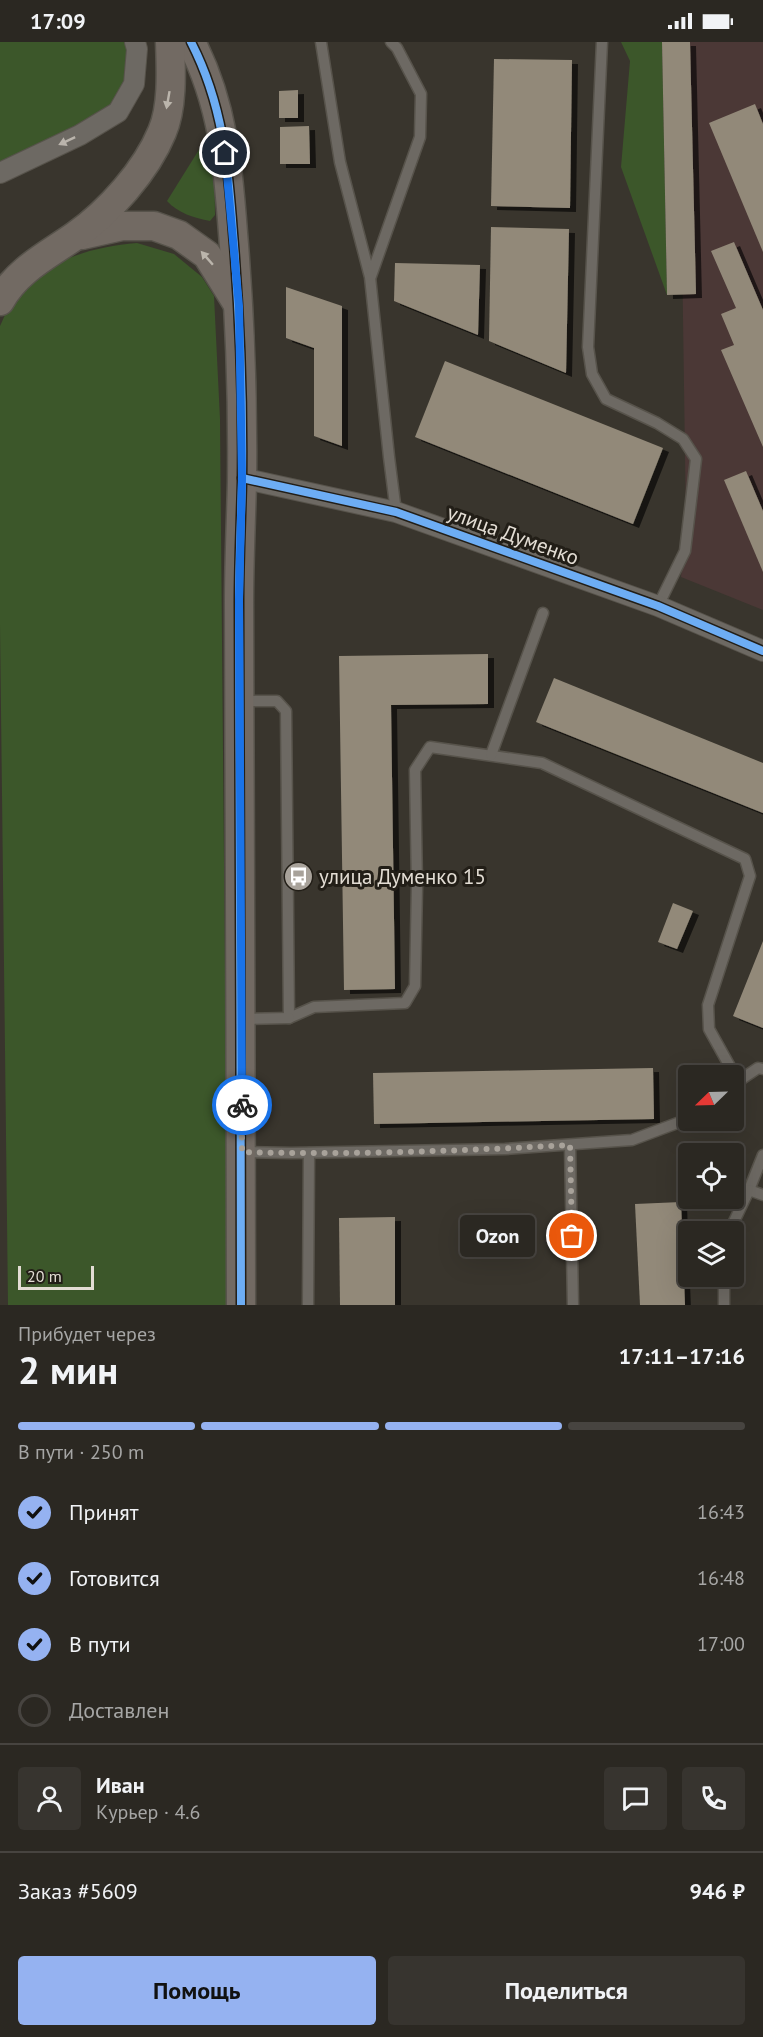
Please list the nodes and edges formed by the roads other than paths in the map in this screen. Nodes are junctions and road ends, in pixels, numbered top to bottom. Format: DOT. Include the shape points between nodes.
graph roads {
  1 [pos="135,42"];
  2 [pos="170,42"];
  3 [pos="191,42"];
  4 [pos="321,42"];
  5 [pos="391,42"];
  6 [pos="602,42"];
  7 [pos="0,173"];
  8 [pos="74,237"];
  9 [pos="370,277"];
  10 [pos="4,285"];
  11 [pos="239,306"];
  12 [pos="242,478"];
  13 [pos="396,512"];
  14 [pos="657,606"];
  15 [pos="543,613"];
  16 [pos="763,651"];
  17 [pos="241,701"];
  18 [pos="491,755"];
  19 [pos="289,1018"];
  20 [pos="241,1019"];
  21 [pos="727,1065"];
  22 [pos="763,1069"];
  23 [pos="744,1078"];
  24 [pos="678,1123"];
  25 [pos="570,1145"];
  26 [pos="242,1152"];
  27 [pos="309,1153"];
  28 [pos="763,1155"];
  29 [pos="750,1190"];
  30 [pos="763,1195"];
  31 [pos="734,1221"];
  32 [pos="724,1287"];
  33 [pos="241,1305"];
  34 [pos="308,1305"];
  35 [pos="573,1305"];
  36 [pos="724,1305"];
  1 -- 7 [label="street, one-way" via="134,84 118,112"];
  2 -- 8 [label="street, one-way" via="171,83 163,131 148,159 118,198"];
  3 -- 11 [label="street" via="205,69 219,113"];
  4 -- 9 [label="lane" via="340,162"];
  5 -- 9 [label="lane" via="398,48 421,94 420,137"];
  6 -- 14 [label="lane" via="588,347 592,374 606,399 683,439 696,459 685,551"];
  8 -- 10 [label="street"];
  11 -- 8 [label="street, one-way" via="207,255 179,235 154,226 122,226"];
  9 -- 13 [label="lane"];
  11 -- 12 [label="street"];
  12 -- 13 [label="street, улица Думенко"];
  12 -- 17 [label="street"];
  13 -- 14 [label="street, улица Думенко"];
  14 -- 16 [label="street, улица Думенко"];
  15 -- 18 [label="lane"];
  17 -- 19 [label="lane" via="277,701 286,711"];
  17 -- 20 [label="street"];
  18 -- 19 [label="lane" via="430,747 415,770 415,986 405,1003 314,1007"];
  18 -- 21 [label="lane" via="542,764 745,859 750,876 708,1005 708,1029"];
  19 -- 20 [label="lane"];
  20 -- 26 [label="street"];
  22 -- 23 [label="lane"];
  24 -- 25 [label="lane" via="632,1140"];
  25 -- 27 [label="lane"];
  25 -- 35 [label="lane"];
  26 -- 27 [label="lane"];
  26 -- 33 [label="street"];
  27 -- 34 [label="lane"];
  28 -- 29 [label="lane"];
  29 -- 30 [label="lane"];
  29 -- 31 [label="lane"];
  32 -- 36 [label="lane"];
}
